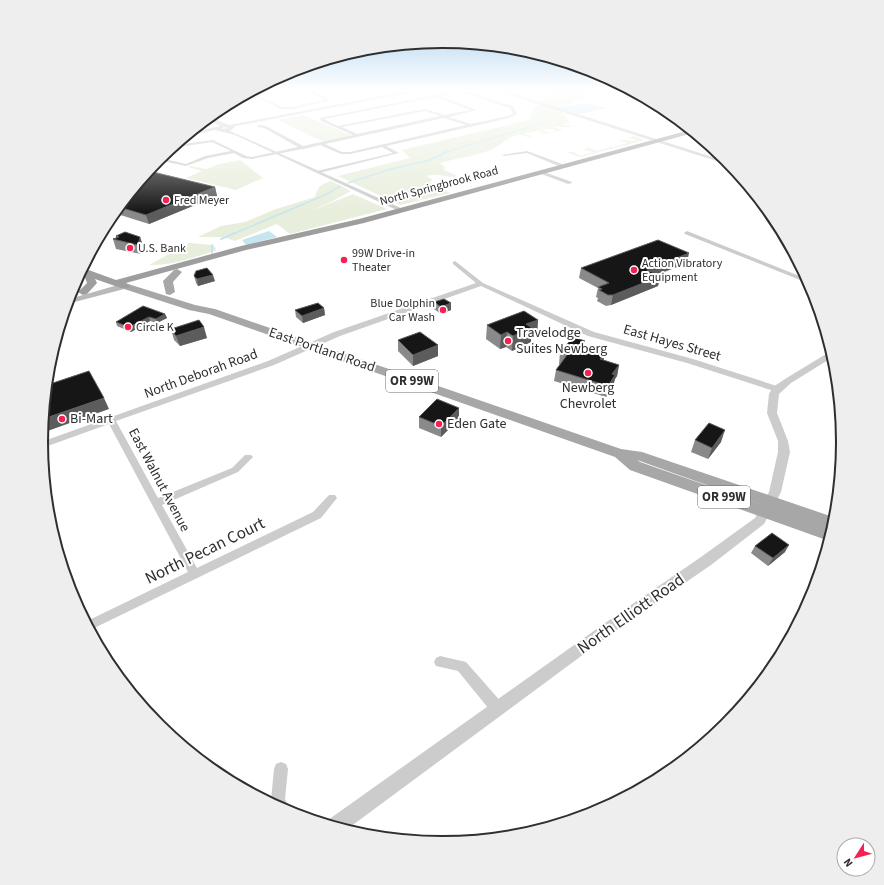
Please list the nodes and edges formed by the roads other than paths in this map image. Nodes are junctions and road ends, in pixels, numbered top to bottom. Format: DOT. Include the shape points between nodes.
graph roads {
  1 [pos="209,129"];
  2 [pos="233,129"];
  3 [pos="269,129"];
  4 [pos="343,129"];
  5 [pos="389,129"];
  6 [pos="457,129"];
  7 [pos="619,129"];
  8 [pos="198,133"];
  9 [pos="685,133"];
  10 [pos="358,136"];
  11 [pos="654,141"];
  12 [pos="322,144"];
  13 [pos="183,146"];
  14 [pos="383,146"];
  15 [pos="304,148"];
  16 [pos="235,152"];
  17 [pos="278,153"];
  18 [pos="504,155"];
  19 [pos="167,161"];
  20 [pos="718,161"];
  21 [pos="563,166"];
  22 [pos="319,172"];
  23 [pos="541,172"];
  24 [pos="570,183"];
  25 [pos="401,210"];
  26 [pos="687,233"];
  27 [pos="298,236"];
  28 [pos="279,240"];
  29 [pos="262,248"];
  30 [pos="455,263"];
  31 [pos="90,265"];
  32 [pos="87,272"];
  33 [pos="177,272"];
  34 [pos="86,274"];
  35 [pos="800,278"];
  36 [pos="128,283"];
  37 [pos="481,284"];
  38 [pos="83,292"];
  39 [pos="170,292"];
  40 [pos="78,293"];
  41 [pos="75,300"];
  42 [pos="205,308"];
  43 [pos="312,346"];
  44 [pos="826,358"];
  45 [pos="777,389"];
  46 [pos="111,420"];
  47 [pos="48,442"];
  48 [pos="248,457"];
  49 [pos="332,498"];
  50 [pos="156,503"];
  51 [pos="768,507"];
  52 [pos="827,522"];
  53 [pos="825,532"];
  54 [pos="195,575"];
  55 [pos="93,624"];
  56 [pos="440,662"];
  57 [pos="498,709"];
  58 [pos="281,769"];
  59 [pos="279,801"];
  60 [pos="340,823"];
  1 -- 8 [label="street"];
  2 -- 17 [label="street"];
  3 -- 15 [label="street"];
  4 -- 10 [label="street"];
  5 -- 10 [label="street"];
  6 -- 14 [label="street"];
  7 -- 11 [label="street"];
  9 -- 11 [label="highway, North Springbrook Road"];
  10 -- 12 [label="street"];
  11 -- 20 [label="street"];
  11 -- 21 [label="highway, North Springbrook Road"];
  12 -- 14 [label="street" via="346,154"];
  12 -- 15 [label="street"];
  13 -- 16 [label="street" via="213,141"];
  14 -- 22 [label="street" via="397,153"];
  15 -- 17 [label="street"];
  16 -- 17 [label="street" via="249,158"];
  16 -- 19 [label="street" via="207,157 186,165"];
  17 -- 22 [label="street"];
  18 -- 21 [label="street" via="527,152"];
  21 -- 23 [label="highway, North Springbrook Road"];
  22 -- 25 [label="street"];
  23 -- 24 [label="street"];
  23 -- 25 [label="highway, North Springbrook Road"];
  25 -- 27 [label="highway, North Springbrook Road"];
  26 -- 35 [label="street"];
  27 -- 28 [label="highway, North Springbrook Road"];
  27 -- 29 [label="highway, North Springbrook Road"];
  28 -- 29 [label="highway" via="260,247"];
  28 -- 36 [label="highway, North Springbrook Road"];
  29 -- 33 [label="highway, North Springbrook Road"];
  30 -- 37 [label="street, East Hayes Street"];
  31 -- 36 [label="highway, East Portland Road / OR 99W"];
  32 -- 36 [label="highway, East Portland Road / OR 99W"];
  33 -- 36 [label="highway, North Springbrook Road"];
  33 -- 39 [label="main road" via="168,281"];
  34 -- 38 [label="highway" via="92,283"];
  36 -- 38 [label="main road, North Springbrook Road"];
  36 -- 39 [label="main road, East Portland Road / OR 99W"];
  36 -- 41 [label="main road, North Springbrook Road"];
  36 -- 42 [label="main road, East Portland Road / OR 99W" via="193,308"];
  37 -- 43 [label="street, North Deborah Road" via="337,334"];
  37 -- 45 [label="street, East Hayes Street" via="592,334 697,363"];
  38 -- 40 [label="main road, North Springbrook Road"];
  39 -- 42 [label="main road, East Portland Road / OR 99W" via="202,303"];
  42 -- 43 [label="main road, East Portland Road / OR 99W"];
  43 -- 46 [label="street, North Deborah Road"];
  43 -- 51 [label="main road, East Portland Road / OR 99W" via="620,454 634,466"];
  44 -- 45 [label="street"];
  45 -- 51 [label="street, North Elliott Road" via="772,400 772,413 783,441 784,452 775,492"];
  46 -- 47 [label="street, North Deborah Road"];
  46 -- 50 [label="street, East Walnut Avenue"];
  48 -- 50 [label="street" via="235,470"];
  49 -- 54 [label="street, North Pecan Court" via="317,515"];
  50 -- 54 [label="street, East Walnut Avenue"];
  51 -- 52 [label="main road, East Portland Road / OR 99W"];
  51 -- 53 [label="main road, East Portland Road / OR 99W"];
  51 -- 57 [label="street, North Elliott Road" via="760,521 712,557 666,587"];
  54 -- 55 [label="street, North Pecan Court"];
  56 -- 57 [label="street" via="462,666"];
  57 -- 60 [label="street, North Elliott Road"];
  58 -- 59 [label="street"];
}
